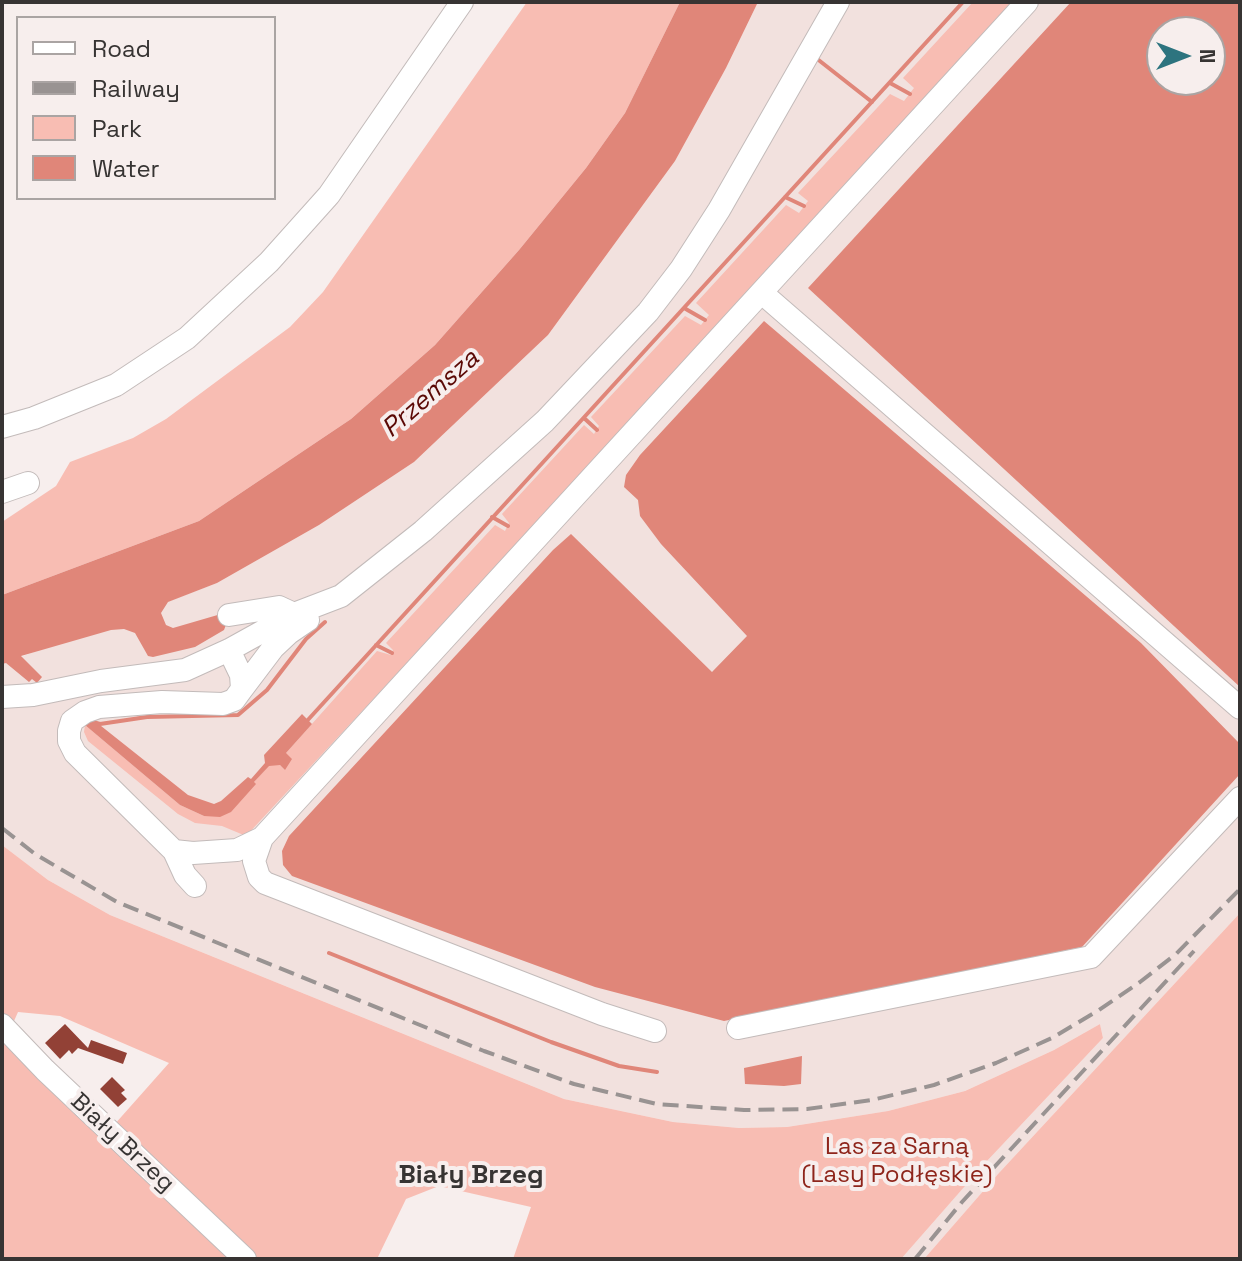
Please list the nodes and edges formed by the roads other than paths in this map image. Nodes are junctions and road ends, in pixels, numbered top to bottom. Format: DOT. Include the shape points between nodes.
graph roads {
  1 [pos="462,2"];
  2 [pos="838,2"];
  3 [pos="1027,2"];
  4 [pos="762,293"];
  5 [pos="2,427"];
  6 [pos="28,483"];
  7 [pos="2,492"];
  8 [pos="341,596"];
  9 [pos="294,614"];
  10 [pos="229,615"];
  11 [pos="229,650"];
  12 [pos="242,689"];
  13 [pos="2,697"];
  14 [pos="1240,708"];
  15 [pos="1240,798"];
  16 [pos="262,838"];
  17 [pos="174,851"];
  18 [pos="195,886"];
  19 [pos="2,1025"];
  20 [pos="738,1028"];
  21 [pos="655,1031"];
  22 [pos="245,1259"];
  1 -- 5 [label="lane" via="329,195 269,262 187,338 116,385"];
  2 -- 8 [label="lane" via="726,199 648,312 487,475"];
  3 -- 4 [label="lane"];
  4 -- 14 [label="lane"];
  4 -- 16 [label="lane"];
  6 -- 7 [label="lane"];
  8 -- 9 [label="lane"];
  8 -- 12 [label="lane" via="289,633"];
  9 -- 10 [label="lane" via="279,607"];
  9 -- 11 [label="lane"];
  11 -- 12 [label="lane"];
  11 -- 13 [label="lane" via="185,670"];
  12 -- 17 [label="lane" via="229,703 124,704 99,707 72,721 69,741 75,753"];
  15 -- 20 [label="lane" via="1091,957"];
  16 -- 17 [label="lane" via="237,850"];
  16 -- 21 [label="lane" via="254,861 265,883"];
  17 -- 18 [label="lane"];
  19 -- 22 [label="lane, Biały Brzeg"];
}
